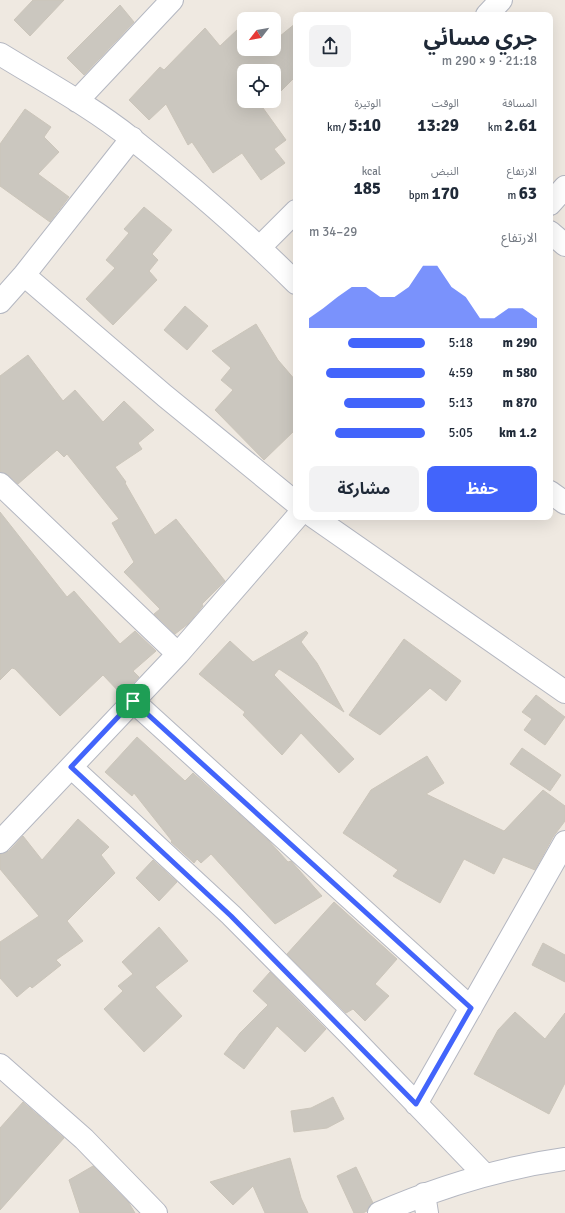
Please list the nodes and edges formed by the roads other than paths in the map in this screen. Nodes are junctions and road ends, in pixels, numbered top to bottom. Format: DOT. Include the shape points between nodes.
graph roads {
  1 [pos="172,0"];
  2 [pos="501,0"];
  3 [pos="490,12"];
  4 [pos="0,54"];
  5 [pos="77,101"];
  6 [pos="132,138"];
  7 [pos="565,187"];
  8 [pos="553,201"];
  9 [pos="293,214"];
  10 [pos="553,235"];
  11 [pos="565,245"];
  12 [pos="260,248"];
  13 [pos="24,276"];
  14 [pos="293,280"];
  15 [pos="0,302"];
  16 [pos="553,494"];
  17 [pos="4,495"];
  18 [pos="293,501"];
  19 [pos="565,503"];
  20 [pos="294,520"];
  21 [pos="318,520"];
  22 [pos="178,654"];
  23 [pos="565,692"];
  24 [pos="133,701"];
  25 [pos="71,767"];
  26 [pos="0,842"];
  27 [pos="565,842"];
  28 [pos="471,1008"];
  29 [pos="0,1066"];
  30 [pos="416,1104"];
  31 [pos="565,1159"];
  32 [pos="484,1174"];
  33 [pos="426,1203"];
  34 [pos="156,1213"];
  35 [pos="379,1213"];
  1 -- 5 [label="street"];
  2 -- 3 [label="street"];
  4 -- 5 [label="street"];
  5 -- 6 [label="street"];
  6 -- 12 [label="street"];
  6 -- 13 [label="street"];
  7 -- 8 [label="street"];
  9 -- 12 [label="street"];
  10 -- 11 [label="street"];
  12 -- 14 [label="street"];
  13 -- 15 [label="street"];
  13 -- 18 [label="street"];
  16 -- 19 [label="street"];
  17 -- 22 [label="street"];
  20 -- 22 [label="street"];
  21 -- 23 [label="street"];
  22 -- 24 [label="street"];
  24 -- 25 [label="street"];
  24 -- 28 [label="street"];
  25 -- 26 [label="street"];
  25 -- 30 [label="street" via="231,916"];
  27 -- 28 [label="street"];
  28 -- 30 [label="street"];
  29 -- 34 [label="street" via="84,1139"];
  30 -- 32 [label="street"];
  31 -- 32 [label="street"];
  32 -- 33 [label="street"];
  33 -- 35 [label="street"];
}
